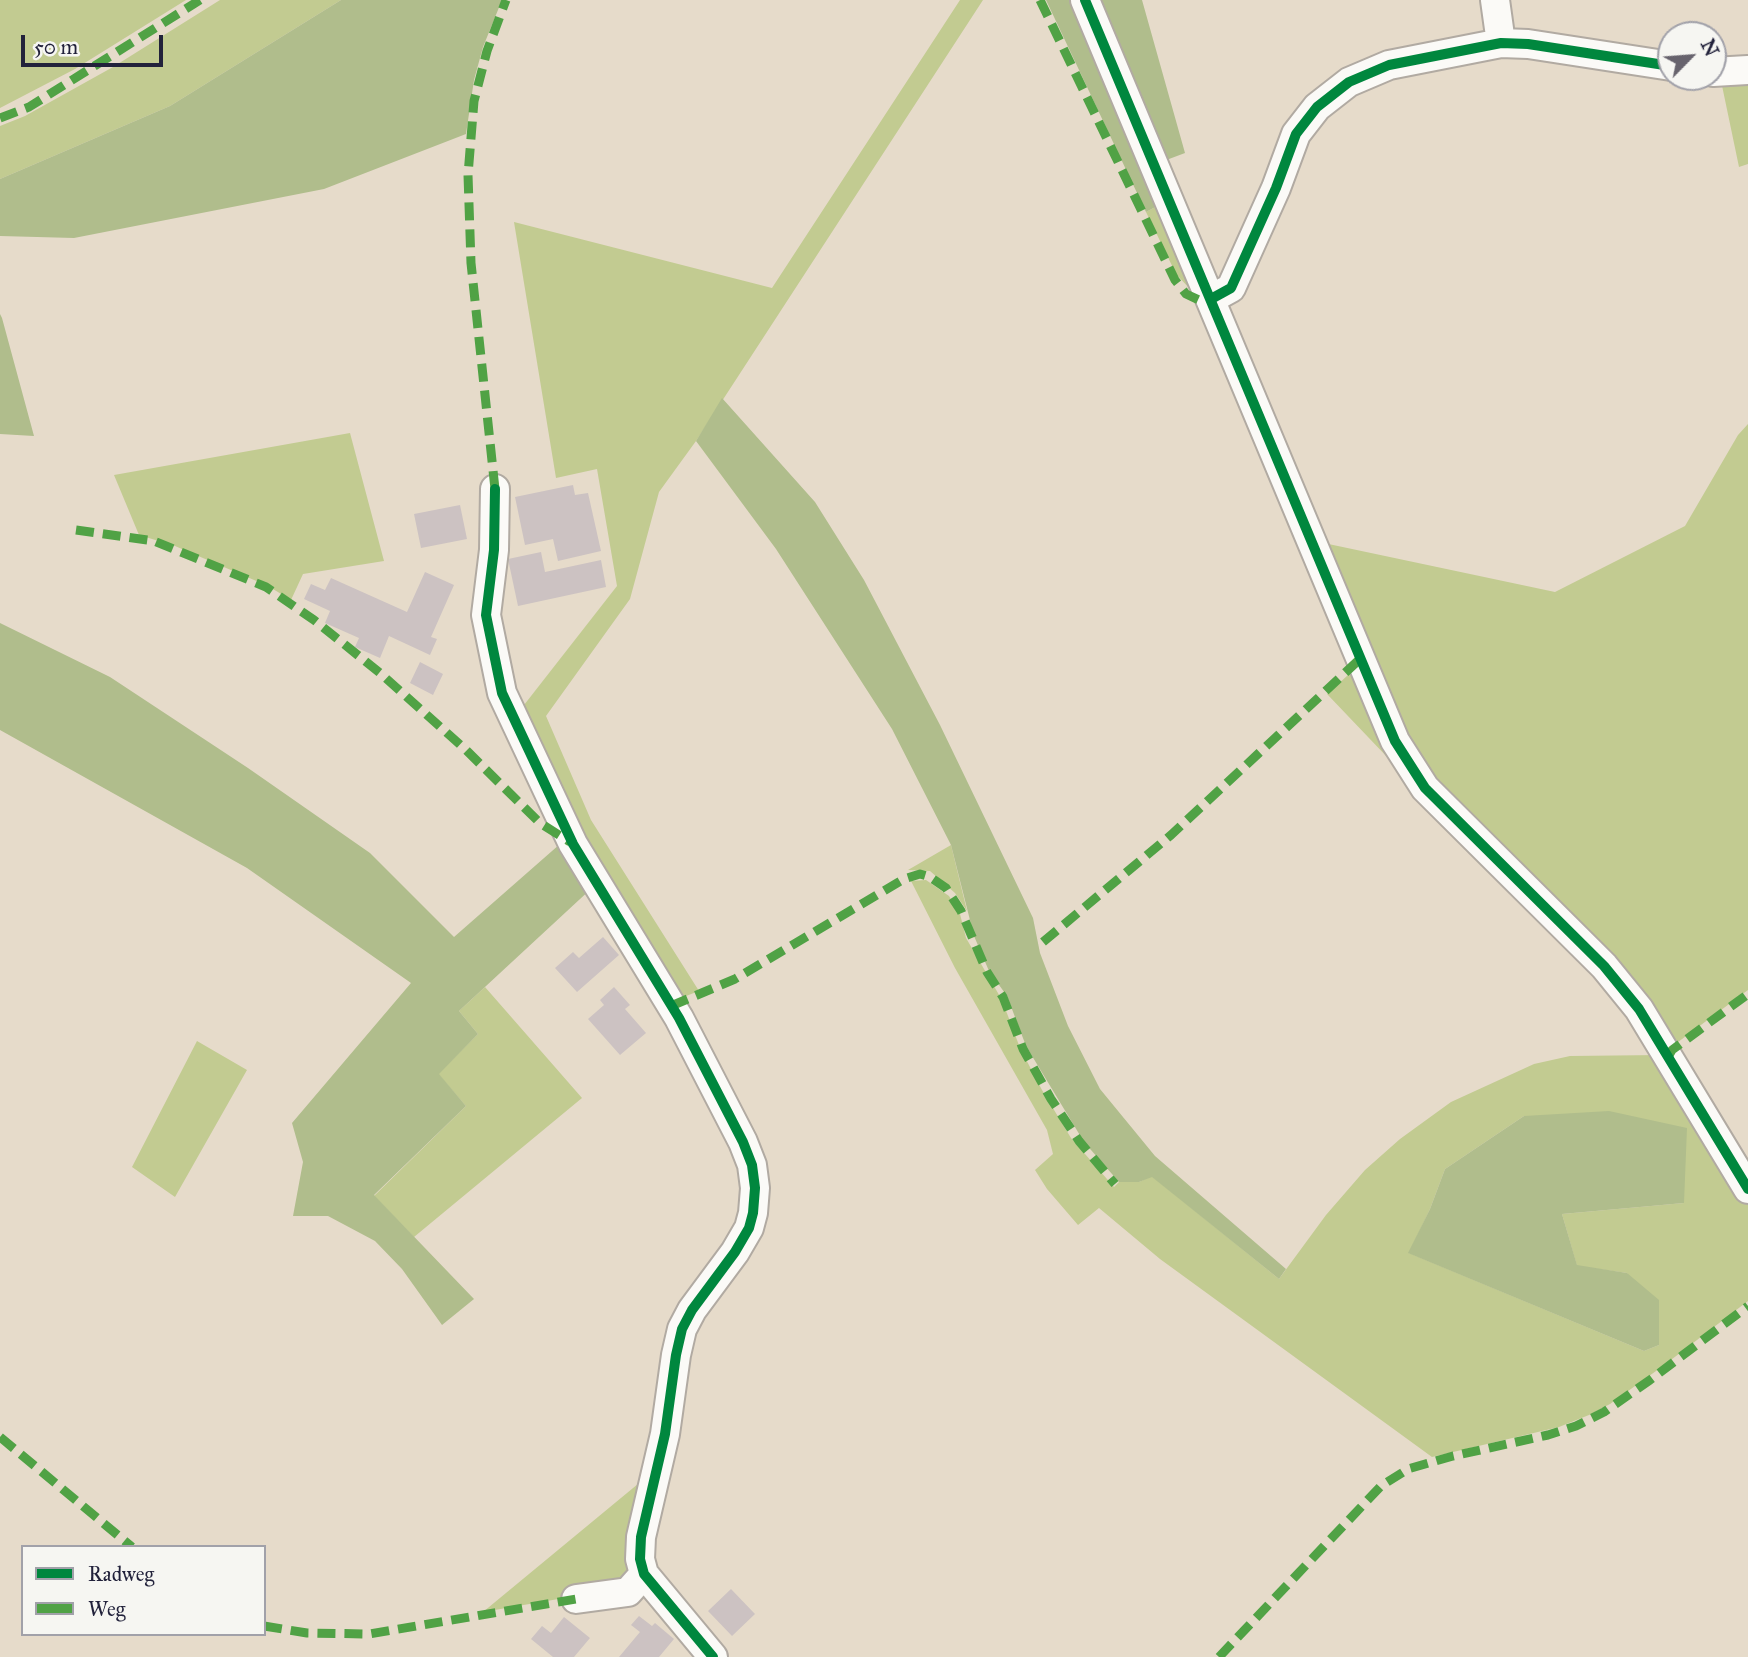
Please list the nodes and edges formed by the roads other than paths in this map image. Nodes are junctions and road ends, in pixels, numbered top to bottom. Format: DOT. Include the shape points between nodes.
graph roads {
  1 [pos="1085,0"];
  2 [pos="1495,0"];
  3 [pos="1501,43"];
  4 [pos="1657,64"];
  5 [pos="1748,70"];
  6 [pos="1727,71"];
  7 [pos="1211,299"];
  8 [pos="495,489"];
  9 [pos="1748,1189"];
  10 [pos="644,1574"];
  11 [pos="576,1599"];
  12 [pos="713,1657"];
  1 -- 7 [label="street"];
  2 -- 3 [label="street"];
  3 -- 4 [label="street"];
  3 -- 7 [label="street" via="1388,65 1349,82 1317,107 1296,134 1231,288"];
  5 -- 6 [label="street"];
  7 -- 9 [label="street" via="1395,741 1425,788 1604,966 1639,1009"];
  8 -- 10 [label="street" via="486,615 502,693 573,844 679,1018 752,1165 754,1213 749,1228 682,1329 665,1434 640,1537"];
  10 -- 11 [label="street" via="628,1592"];
  10 -- 12 [label="street"];
}
